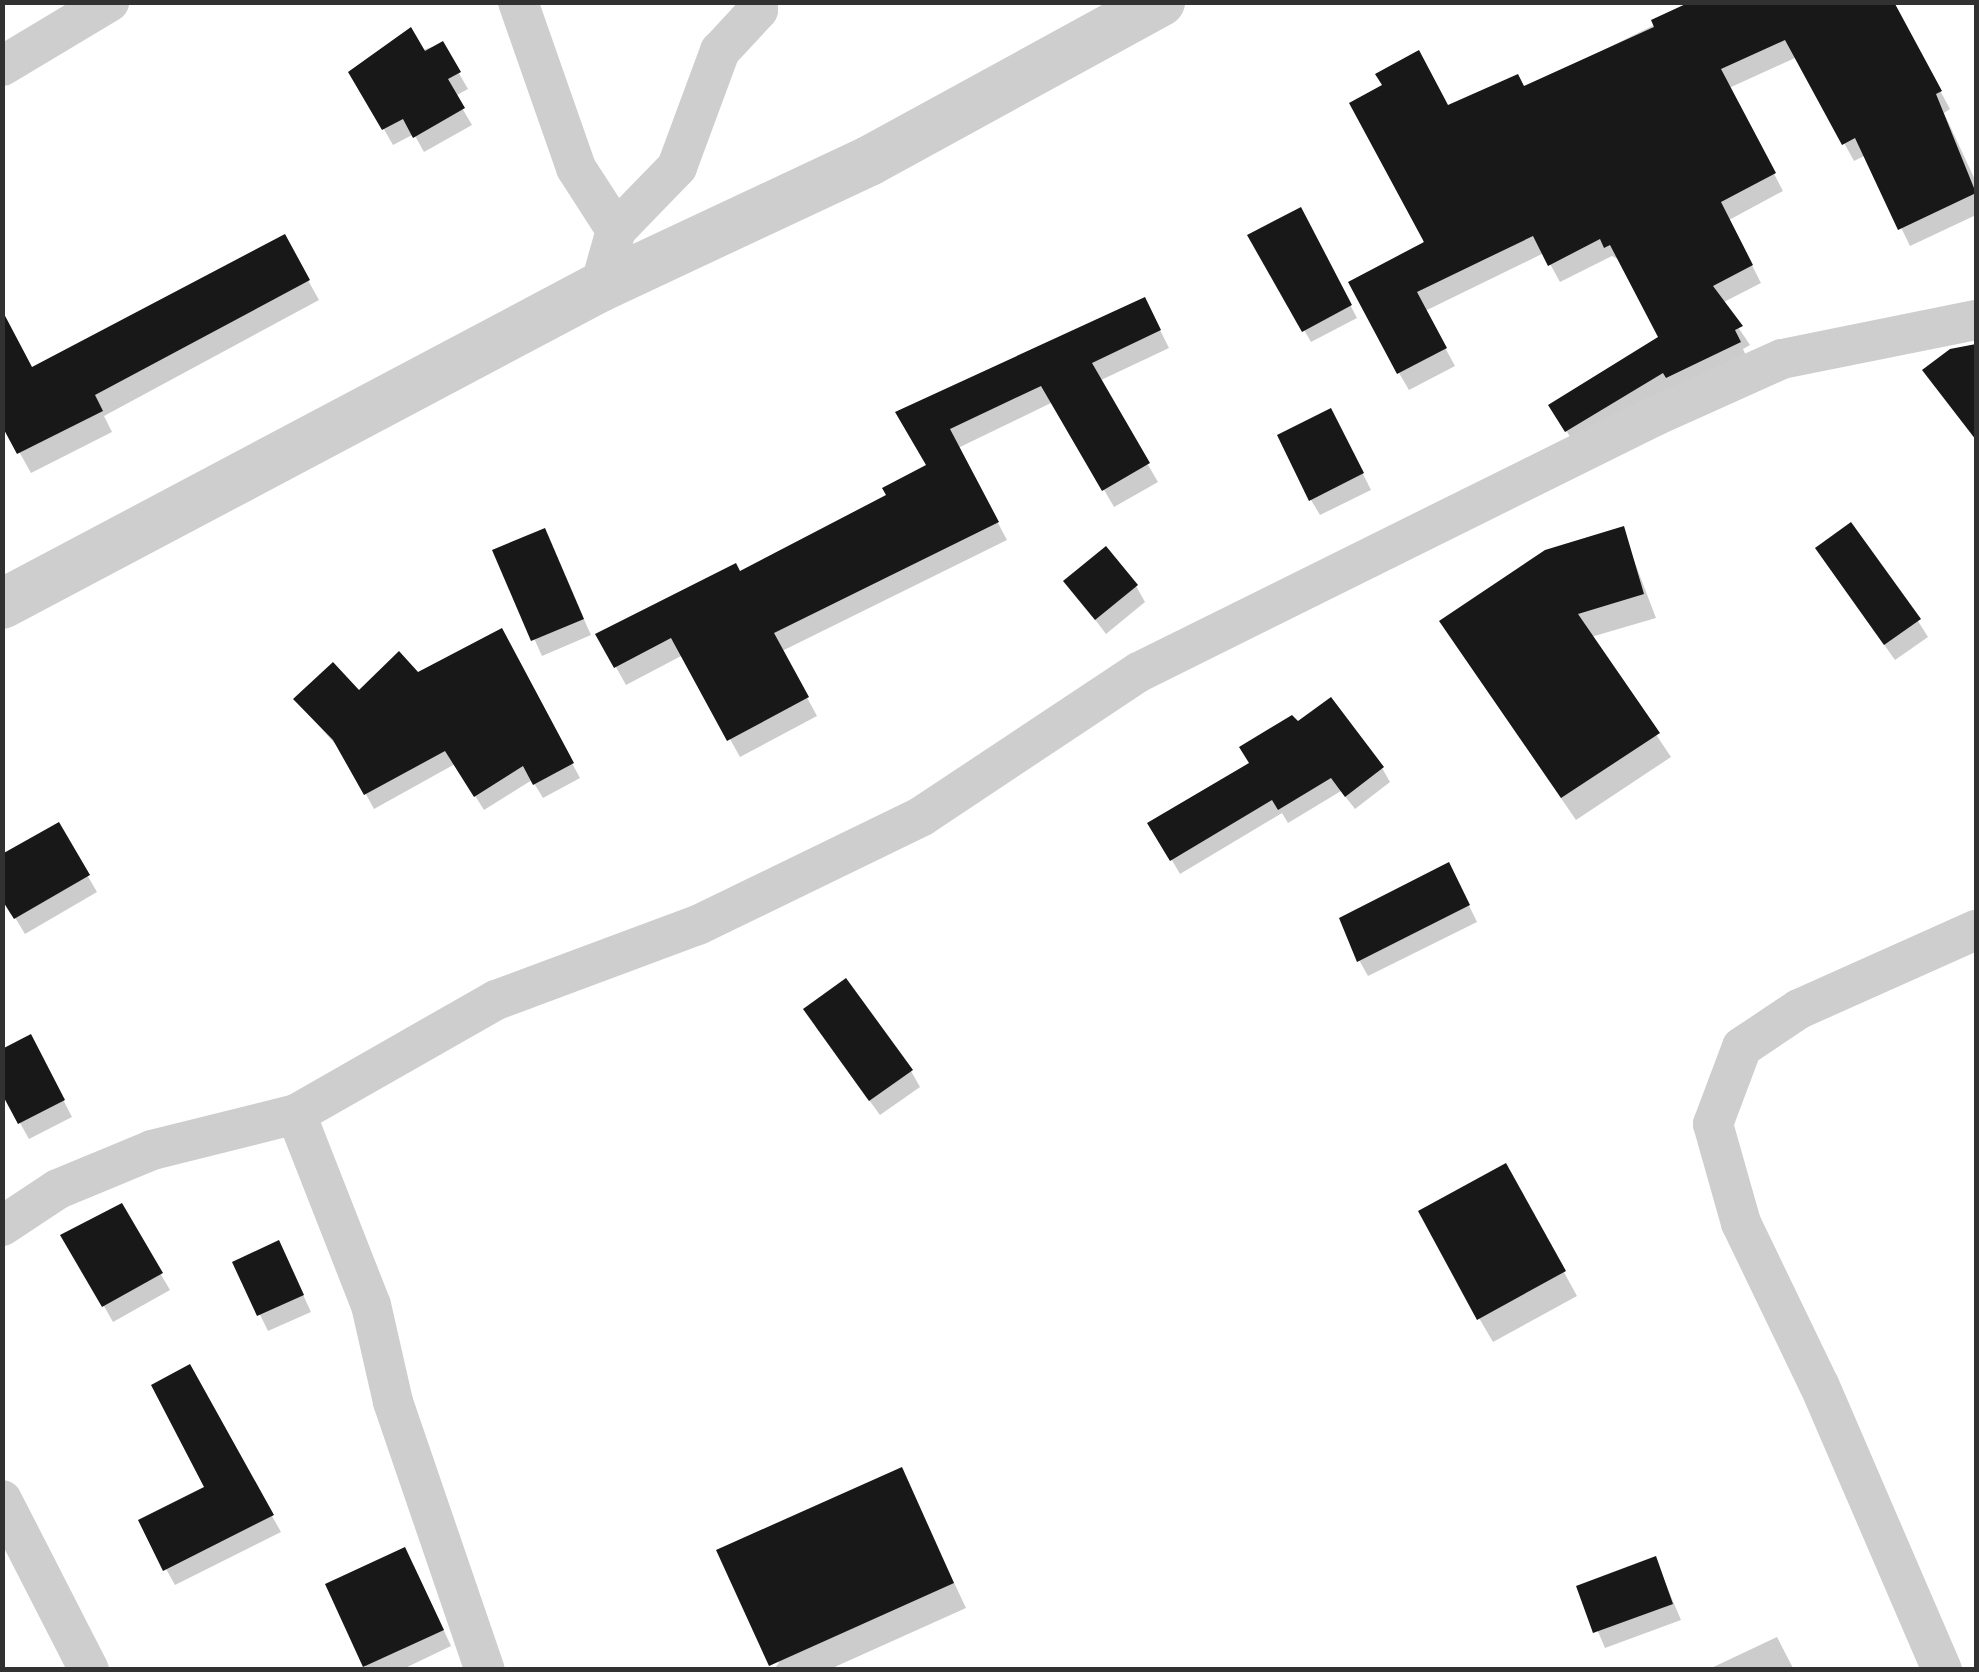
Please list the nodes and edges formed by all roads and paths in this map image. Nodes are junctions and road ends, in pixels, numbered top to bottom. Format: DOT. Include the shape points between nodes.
graph roads {
  1 [pos="108,2"];
  2 [pos="518,2"];
  3 [pos="757,2"];
  4 [pos="1160,2"];
  5 [pos="2,66"];
  6 [pos="616,230"];
  7 [pos="600,287"];
  8 [pos="1976,320"];
  9 [pos="2,604"];
  10 [pos="1976,930"];
  11 [pos="296,1114"];
  12 [pos="2,1226"];
  13 [pos="2,1500"];
  14 [pos="89,1670"];
  15 [pos="485,1670"];
  16 [pos="1942,1670"];
  1 -- 5 [label="street"];
  2 -- 6 [label="street" via="576,168"];
  3 -- 6 [label="street" via="758,10 720,51 677,168"];
  4 -- 7 [label="street" via="869,161"];
  6 -- 7 [label="street"];
  7 -- 9 [label="street"];
  8 -- 11 [label="street" via="1782,359 1655,416 1139,672 922,816 698,925 496,1000"];
  10 -- 16 [label="street" via="1799,1008 1742,1047 1713,1124 1740,1223 1819,1384"];
  11 -- 12 [label="street" via="152,1150 58,1189"];
  11 -- 15 [label="street" via="371,1305 394,1402"];
  13 -- 14 [label="street"];
}
